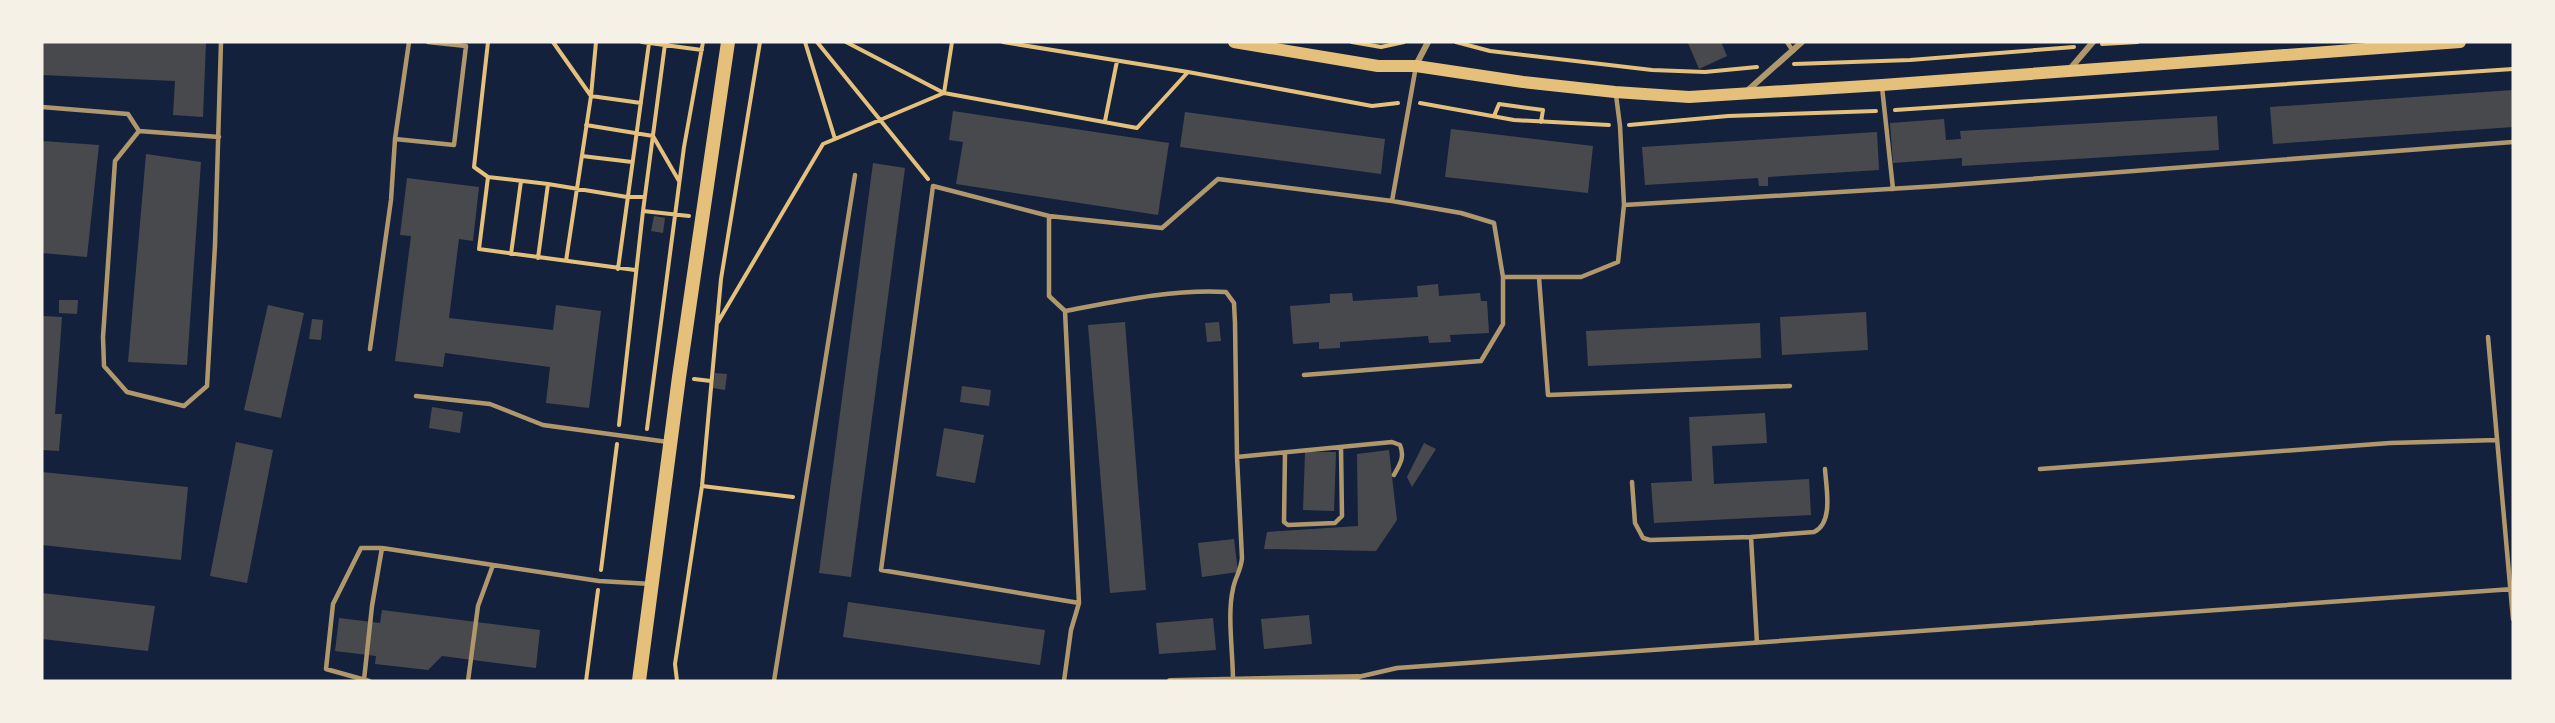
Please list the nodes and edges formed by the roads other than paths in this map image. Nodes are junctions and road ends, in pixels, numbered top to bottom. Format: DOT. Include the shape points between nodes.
graph roads {
  1 [pos="221,42"];
  2 [pos="408,42"];
  3 [pos="428,42"];
  4 [pos="728,42"];
  5 [pos="1234,42"];
  6 [pos="1428,42"];
  7 [pos="1787,42"];
  8 [pos="1802,42"];
  9 [pos="2093,42"];
  10 [pos="2460,42"];
  11 [pos="2407,44"];
  12 [pos="1793,51"];
  13 [pos="1416,66"];
  14 [pos="2068,71"];
  15 [pos="1882,86"];
  16 [pos="1615,92"];
  17 [pos="1745,93"];
  18 [pos="42,107"];
  19 [pos="139,131"];
  20 [pos="219,137"];
  21 [pos="395,139"];
  22 [pos="2513,142"];
  23 [pos="855,175"];
  24 [pos="1893,189"];
  25 [pos="1392,201"];
  26 [pos="1624,205"];
  27 [pos="1049,216"];
  28 [pos="1503,278"];
  29 [pos="1539,278"];
  30 [pos="1065,311"];
  31 [pos="2488,337"];
  32 [pos="370,350"];
  33 [pos="1304,375"];
  34 [pos="1790,386"];
  35 [pos="417,396"];
  36 [pos="2497,440"];
  37 [pos="670,443"];
  38 [pos="1341,448"];
  39 [pos="1285,453"];
  40 [pos="1237,457"];
  41 [pos="2040,469"];
  42 [pos="1825,470"];
  43 [pos="1394,475"];
  44 [pos="1632,482"];
  45 [pos="1751,537"];
  46 [pos="382,548"];
  47 [pos="493,565"];
  48 [pos="651,584"];
  49 [pos="2512,589"];
  50 [pos="1079,603"];
  51 [pos="2513,619"];
  52 [pos="1757,643"];
  53 [pos="1358,677"];
  54 [pos="642,678"];
  55 [pos="1233,680"];
  56 [pos="367,681"];
  57 [pos="468,681"];
  58 [pos="774,681"];
  59 [pos="1064,681"];
  60 [pos="1170,681"];
  1 -- 20 [label="lane"];
  2 -- 21 [label="lane"];
  3 -- 21 [label="lane" via="466,46 454,145"];
  4 -- 37 [label="main road"];
  5 -- 13 [label="main road" via="1377,66"];
  6 -- 13 [label="street"];
  7 -- 12 [label="lane"];
  8 -- 12 [label="street"];
  9 -- 14 [label="street"];
  10 -- 11 [label="main road"];
  11 -- 14 [label="main road"];
  12 -- 17 [label="street"];
  13 -- 16 [label="main road"];
  13 -- 25 [label="lane"];
  14 -- 15 [label="main road"];
  15 -- 17 [label="main road"];
  15 -- 24 [label="lane"];
  16 -- 17 [label="main road" via="1689,97"];
  16 -- 26 [label="lane"];
  18 -- 19 [label="lane" via="128,114"];
  19 -- 20 [label="lane"];
  19 -- 20 [label="lane" via="114,161 104,366 127,392 184,406 207,386"];
  21 -- 32 [label="lane" via="391,200"];
  22 -- 24 [label="lane"];
  23 -- 58 [label="lane"];
  24 -- 26 [label="lane"];
  25 -- 27 [label="lane" via="1218,179 1162,228"];
  25 -- 28 [label="lane" via="1494,223"];
  26 -- 29 [label="lane" via="1618,262 1581,277"];
  27 -- 30 [label="lane" via="1049,296"];
  27 -- 50 [label="lane" via="933,186 881,570"];
  28 -- 29 [label="lane"];
  28 -- 33 [label="lane" via="1503,324 1480,361"];
  29 -- 34 [label="lane" via="1548,395"];
  30 -- 40 [label="lane" via="1136,297 1226,292 1234,303"];
  30 -- 50 [label="lane"];
  31 -- 36 [label="lane"];
  35 -- 37 [label="lane" via="490,404 543,424"];
  36 -- 41 [label="lane" via="2390,443"];
  36 -- 49 [label="lane"];
  37 -- 48 [label="main road"];
  38 -- 39 [label="lane"];
  38 -- 39 [label="lane" via="1342,516 1335,523 1284,522"];
  38 -- 43 [label="lane" via="1392,442 1400,445 1403,452"];
  39 -- 40 [label="lane"];
  40 -- 55 [label="lane" via="1242,558 1233,589"];
  42 -- 45 [label="lane" via="1825,522 1820,529"];
  44 -- 45 [label="lane" via="1635,524 1643,538"];
  45 -- 52 [label="lane"];
  46 -- 47 [label="lane"];
  46 -- 56 [label="lane" via="372,606"];
  46 -- 56 [label="lane" via="361,548 333,604 326,669"];
  47 -- 48 [label="lane" via="599,581"];
  47 -- 57 [label="lane" via="478,606"];
  48 -- 54 [label="main road"];
  49 -- 51 [label="lane"];
  49 -- 52 [label="lane"];
  50 -- 59 [label="lane"];
  52 -- 53 [label="lane" via="1397,668"];
  53 -- 55 [label="street"];
  55 -- 60 [label="street"];
}
